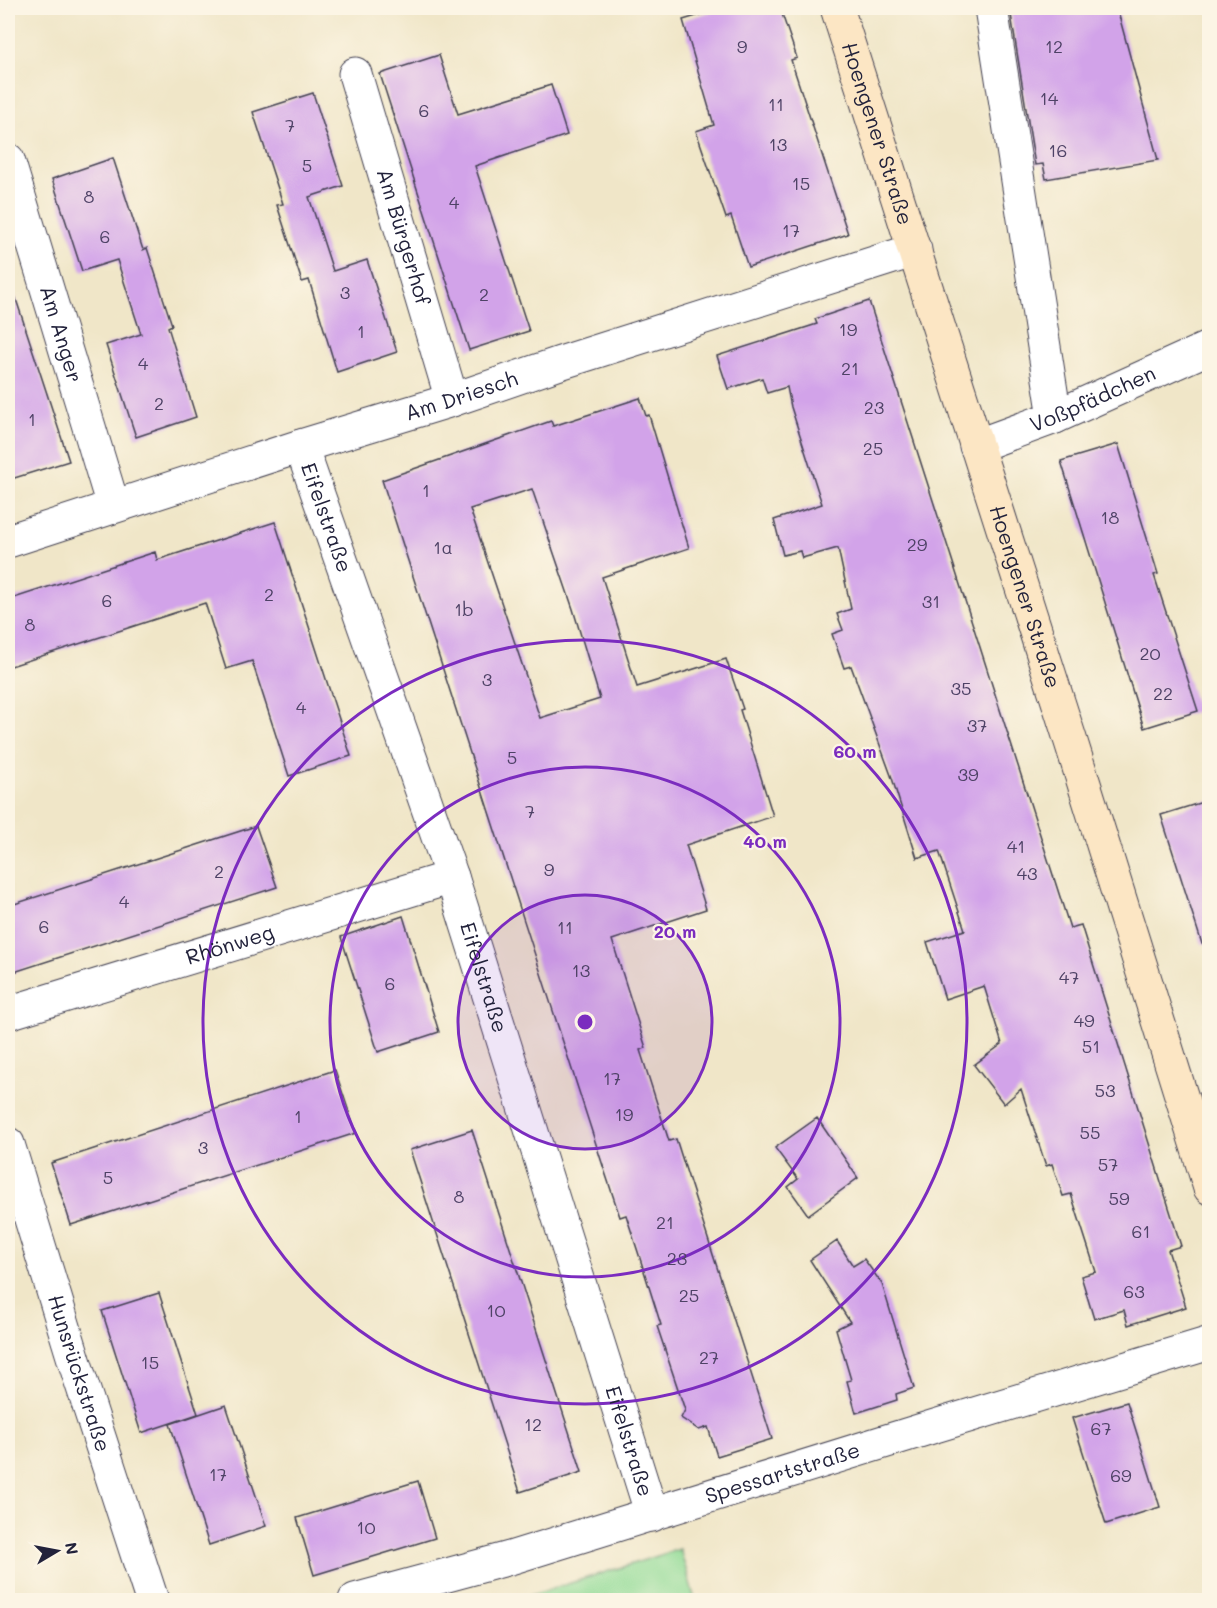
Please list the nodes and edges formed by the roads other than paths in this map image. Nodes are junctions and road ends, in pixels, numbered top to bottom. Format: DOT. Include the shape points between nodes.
graph roads {
  1 [pos="837,8"];
  2 [pos="991,8"];
  3 [pos="355,74"];
  4 [pos="8,160"];
  5 [pos="915,250"];
  6 [pos="1209,347"];
  7 [pos="452,400"];
  8 [pos="1055,417"];
  9 [pos="301,446"];
  10 [pos="976,446"];
  11 [pos="113,507"];
  12 [pos="8,541"];
  13 [pos="452,877"];
  14 [pos="8,1013"];
  15 [pos="8,1144"];
  16 [pos="1209,1188"];
  17 [pos="1209,1343"];
  18 [pos="652,1515"];
  19 [pos="152,1600"];
  20 [pos="355,1600"];
  1 -- 5 [label="main road, Hoengener Straße"];
  2 -- 8 [label="street"];
  3 -- 7 [label="street, Am Bürgerhof"];
  4 -- 11 [label="street, Am Anger"];
  5 -- 7 [label="street, Am Driesch"];
  5 -- 10 [label="main road, Hoengener Straße"];
  6 -- 8 [label="street, Voßpfädchen"];
  7 -- 9 [label="street, Am Driesch"];
  8 -- 10 [label="street, Voßpfädchen"];
  9 -- 11 [label="street, Am Driesch"];
  9 -- 13 [label="street, Eifelstraße"];
  10 -- 16 [label="main road, Hoengener Straße"];
  11 -- 12 [label="street, Am Driesch"];
  13 -- 14 [label="street, Rhönweg"];
  13 -- 18 [label="street, Eifelstraße"];
  15 -- 19 [label="street, Hunsrückstraße"];
  17 -- 18 [label="street, Spessartstraße"];
  18 -- 20 [label="street, Spessartstraße"];
}
